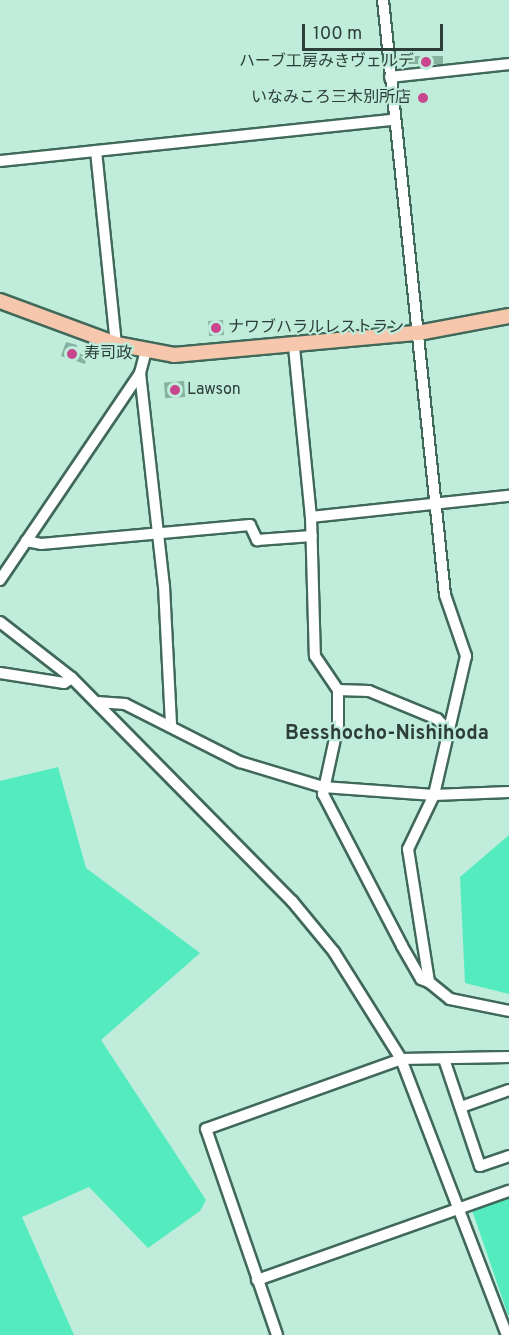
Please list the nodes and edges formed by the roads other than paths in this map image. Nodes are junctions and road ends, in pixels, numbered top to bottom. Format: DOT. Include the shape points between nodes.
graph roads {
  1 [pos="383,0"];
  2 [pos="509,64"];
  3 [pos="390,77"];
  4 [pos="393,120"];
  5 [pos="96,151"];
  6 [pos="0,161"];
  7 [pos="0,301"];
  8 [pos="509,316"];
  9 [pos="418,333"];
  10 [pos="116,344"];
  11 [pos="294,347"];
  12 [pos="146,351"];
  13 [pos="140,373"];
  14 [pos="509,496"];
  15 [pos="435,504"];
  16 [pos="311,517"];
  17 [pos="158,533"];
  18 [pos="312,536"];
  19 [pos="26,541"];
  20 [pos="0,580"];
  21 [pos="0,622"];
  22 [pos="0,673"];
  23 [pos="72,678"];
  24 [pos="338,690"];
  25 [pos="97,702"];
  26 [pos="171,726"];
  27 [pos="450,732"];
  28 [pos="323,787"];
  29 [pos="509,792"];
  30 [pos="434,795"];
  31 [pos="429,982"];
  32 [pos="509,1011"];
  33 [pos="509,1057"];
  34 [pos="401,1059"];
  35 [pos="444,1059"];
  36 [pos="509,1090"];
  37 [pos="460,1107"];
  38 [pos="509,1156"];
  39 [pos="509,1191"];
  40 [pos="458,1209"];
  41 [pos="257,1280"];
  42 [pos="505,1322"];
  43 [pos="277,1335"];
  44 [pos="507,1335"];
  1 -- 3 [label="street"];
  2 -- 3 [label="street"];
  3 -- 4 [label="street"];
  4 -- 5 [label="street"];
  4 -- 9 [label="street"];
  5 -- 6 [label="street"];
  5 -- 10 [label="street"];
  7 -- 10 [label="main road"];
  8 -- 9 [label="main road"];
  9 -- 11 [label="main road"];
  9 -- 15 [label="street"];
  10 -- 12 [label="main road"];
  11 -- 12 [label="main road" via="203,355"];
  11 -- 16 [label="street"];
  12 -- 13 [label="street"];
  13 -- 17 [label="street"];
  13 -- 19 [label="street"];
  14 -- 15 [label="street"];
  15 -- 16 [label="street"];
  15 -- 27 [label="street" via="446,595 466,656"];
  16 -- 18 [label="street"];
  17 -- 18 [label="street" via="250,525 257,540"];
  17 -- 19 [label="street" via="41,544"];
  17 -- 26 [label="street"];
  18 -- 24 [label="street" via="315,656"];
  19 -- 20 [label="street"];
  21 -- 23 [label="street"];
  22 -- 23 [label="street" via="64,683"];
  23 -- 25 [label="street"];
  24 -- 27 [label="street" via="369,692 437,719"];
  24 -- 28 [label="street" via="338,725"];
  25 -- 26 [label="street" via="125,704"];
  25 -- 34 [label="street" via="292,901 334,952"];
  26 -- 28 [label="street" via="240,762"];
  27 -- 30 [label="street"];
  28 -- 30 [label="street"];
  28 -- 31 [label="street" via="402,946 422,979"];
  29 -- 30 [label="street"];
  30 -- 31 [label="street" via="408,849"];
  31 -- 32 [label="street" via="450,999"];
  33 -- 35 [label="street"];
  34 -- 35 [label="street"];
  34 -- 40 [label="street"];
  34 -- 41 [label="street" via="206,1129"];
  35 -- 37 [label="street"];
  36 -- 37 [label="street"];
  37 -- 38 [label="street" via="480,1166"];
  39 -- 40 [label="street"];
  40 -- 41 [label="street"];
  40 -- 42 [label="street"];
  41 -- 43 [label="street"];
  42 -- 44 [label="street"];
}
